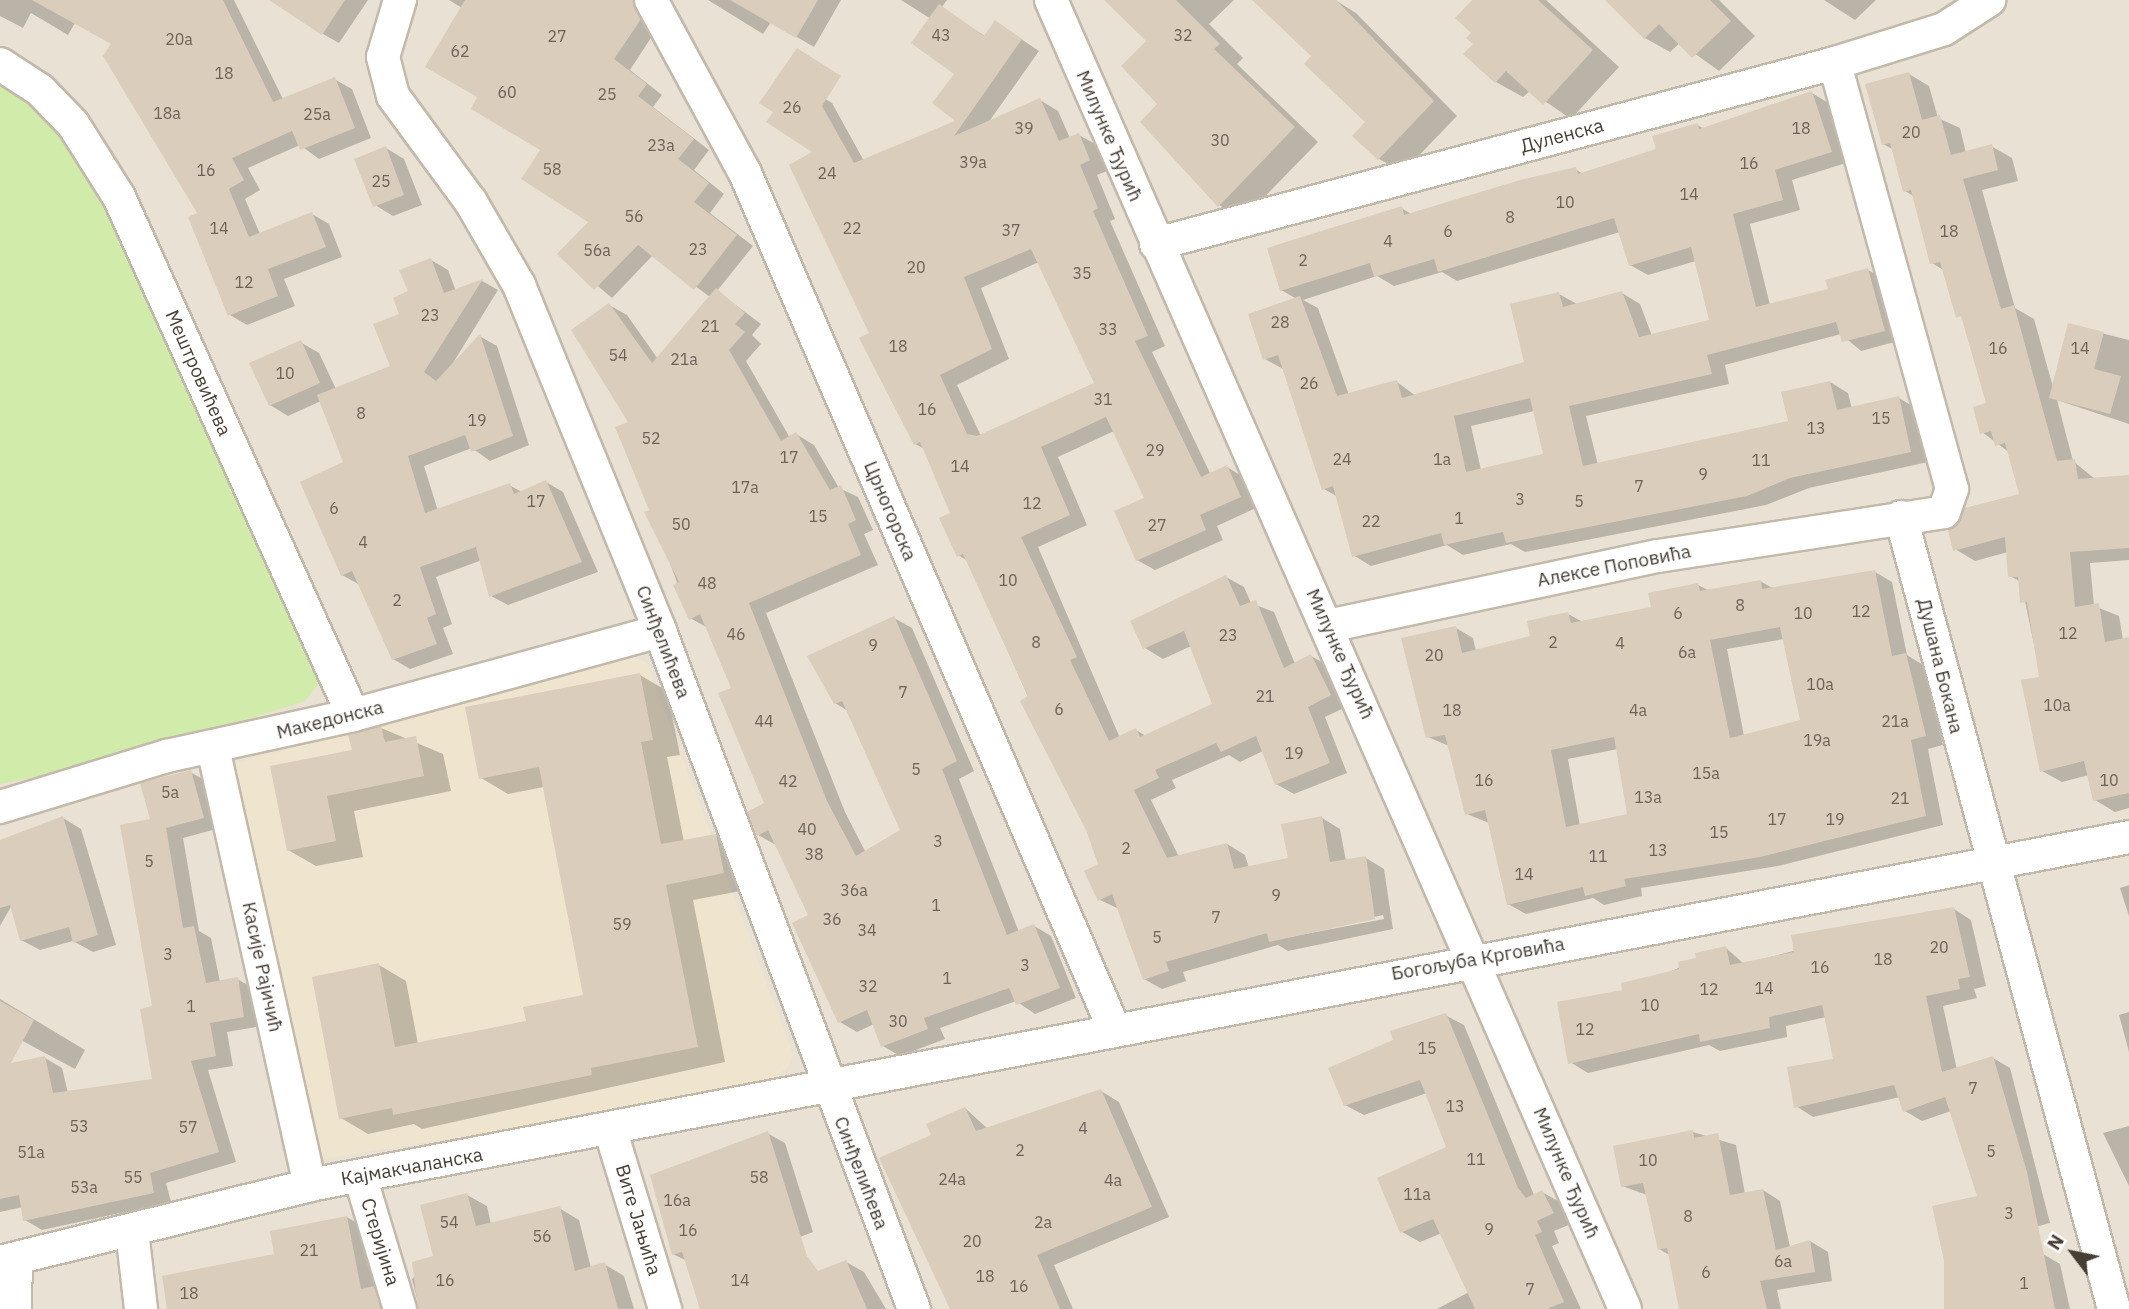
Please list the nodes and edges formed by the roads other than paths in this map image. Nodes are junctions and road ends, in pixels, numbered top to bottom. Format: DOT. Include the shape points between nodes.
graph roads {
  1 [pos="400,0"];
  2 [pos="651,0"];
  3 [pos="1051,0"];
  4 [pos="1969,6"];
  5 [pos="1835,63"];
  6 [pos="0,64"];
  7 [pos="1156,244"];
  8 [pos="1901,517"];
  9 [pos="1328,626"];
  10 [pos="660,631"];
  11 [pos="353,715"];
  12 [pos="214,748"];
  13 [pos="0,807"];
  14 [pos="2129,837"];
  15 [pos="1992,868"];
  16 [pos="1474,958"];
  17 [pos="1114,1029"];
  18 [pos="828,1086"];
  19 [pos="611,1132"];
  20 [pos="360,1176"];
  21 [pos="310,1185"];
  22 [pos="132,1231"];
  23 [pos="8,1261"];
  24 [pos="15,1309"];
  25 [pos="141,1309"];
  26 [pos="400,1309"];
  27 [pos="665,1309"];
  28 [pos="914,1309"];
  29 [pos="1625,1309"];
  30 [pos="2114,1309"];
  1 -- 10 [label="street, Синђелићева" via="383,57 393,96 471,202 519,285"];
  2 -- 17 [label="street, Црногорска" via="745,173"];
  3 -- 7 [label="street, Милунке Ђурић"];
  4 -- 5 [label="street, Дуленска"];
  5 -- 7 [label="street, Дуленска"];
  5 -- 8 [label="street" via="1952,489 1944,512 1922,520"];
  6 -- 11 [label="street, Мештровићева" via="40,90 73,124 119,197"];
  7 -- 9 [label="street, Милунке Ђурић"];
  8 -- 9 [label="street, Алексе Поповића" via="1658,556"];
  8 -- 15 [label="street, Душана Бокана"];
  9 -- 16 [label="street, Милунке Ђурић"];
  10 -- 11 [label="street, Македонска"];
  10 -- 18 [label="street, Синђелићева"];
  11 -- 12 [label="street, Македонска"];
  12 -- 13 [label="street, Македонска"];
  12 -- 21 [label="street, Касије Рајичић"];
  14 -- 15 [label="street, Богољуба Крговића"];
  15 -- 16 [label="street, Богољуба Крговића" via="1886,880"];
  15 -- 30 [label="street, Душана Бокана"];
  16 -- 17 [label="street, Богољуба Крговића"];
  16 -- 29 [label="street, Милунке Ђурић"];
  17 -- 18 [label="street, Богољуба Крговића"];
  18 -- 19 [label="street, Кајмакчаланска"];
  18 -- 28 [label="street, Синђелићева"];
  19 -- 20 [label="street, Кајмакчаланска"];
  19 -- 27 [label="street, Вите Јањића"];
  20 -- 21 [label="street, Кајмакчаланска"];
  20 -- 26 [label="street, Стеријина"];
  21 -- 22 [label="street, Кајмакчаланска"];
  22 -- 23 [label="street, Кајмакчаланска"];
  22 -- 25 [label="street"];
  23 -- 24 [label="street"];
}
